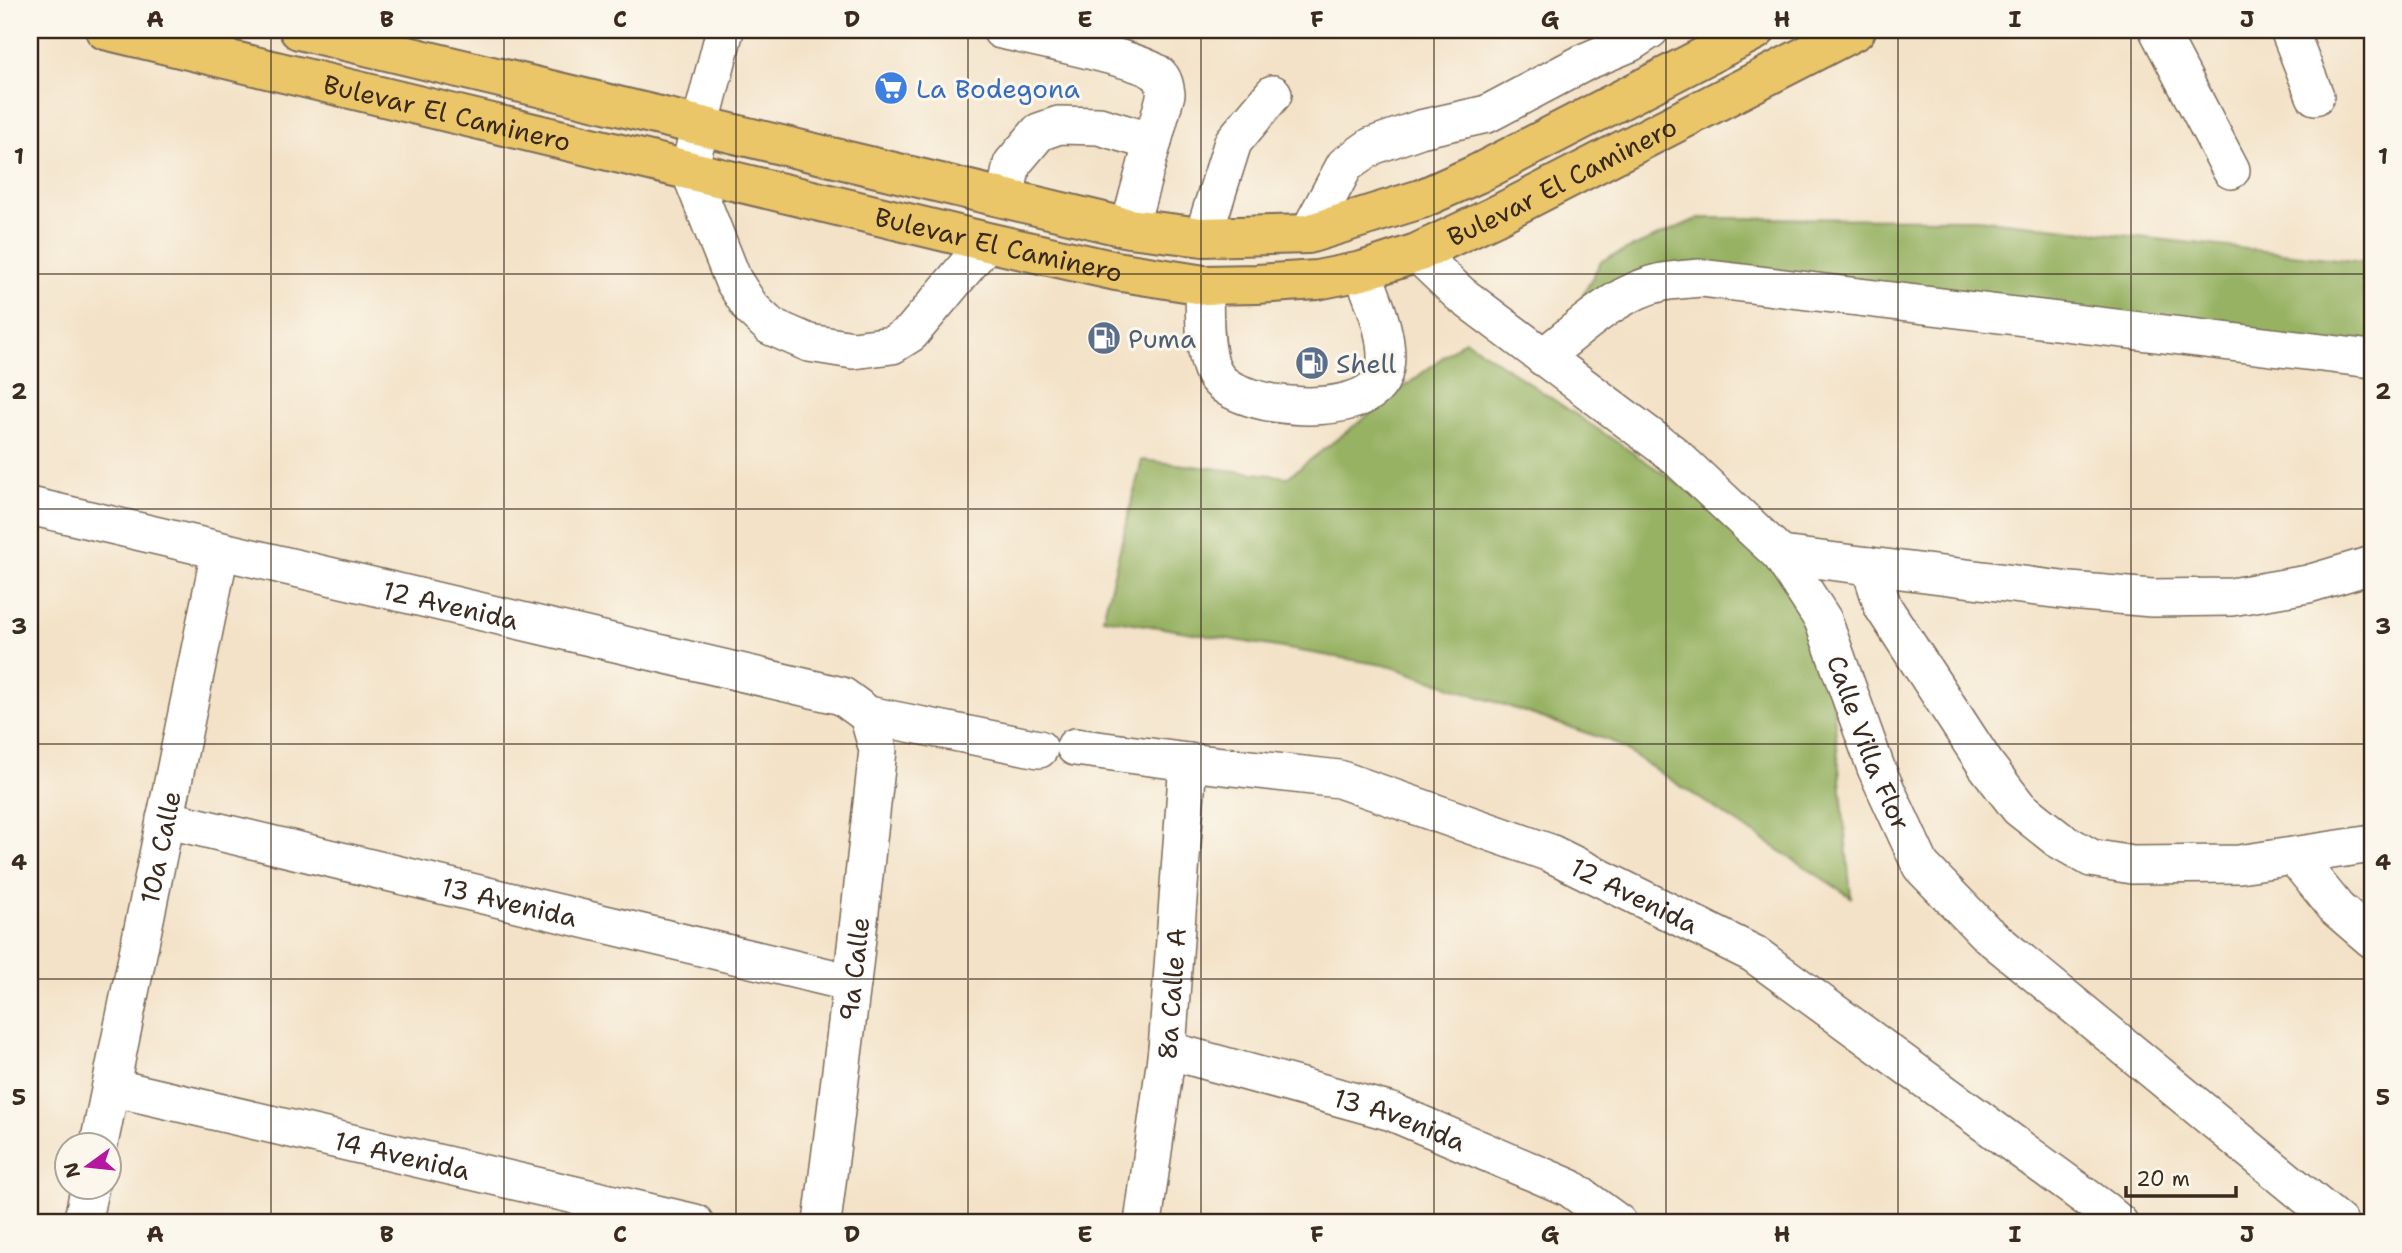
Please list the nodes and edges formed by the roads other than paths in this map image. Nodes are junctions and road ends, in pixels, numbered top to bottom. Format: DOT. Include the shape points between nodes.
graph roads {
  1 [pos="105,30"];
  2 [pos="299,30"];
  3 [pos="725,30"];
  4 [pos="1001,30"];
  5 [pos="1650,30"];
  6 [pos="1756,30"];
  7 [pos="1856,30"];
  8 [pos="2158,30"];
  9 [pos="2289,30"];
  10 [pos="460,68"];
  11 [pos="1273,94"];
  12 [pos="2315,96"];
  13 [pos="448,111"];
  14 [pos="699,126"];
  15 [pos="1153,142"];
  16 [pos="689,169"];
  17 [pos="2231,170"];
  18 [pos="1005,198"];
  19 [pos="1389,208"];
  20 [pos="1129,228"];
  21 [pos="1308,234"];
  22 [pos="1203,237"];
  23 [pos="987,242"];
  24 [pos="1417,253"];
  25 [pos="1362,271"];
  26 [pos="1203,285"];
  27 [pos="1543,357"];
  28 [pos="2372,359"];
  29 [pos="30,506"];
  30 [pos="220,552"];
  31 [pos="1781,555"];
  32 [pos="2372,565"];
  33 [pos="1870,566"];
  34 [pos="869,715"];
  35 [pos="1188,762"];
  36 [pos="165,819"];
  37 [pos="2372,844"];
  38 [pos="2294,856"];
  39 [pos="2372,939"];
  40 [pos="852,983"];
  41 [pos="1167,1050"];
  42 [pos="111,1087"];
  43 [pos="102,1130"];
  44 [pos="87,1200"];
  45 [pos="82,1223"];
  46 [pos="695,1223"];
  47 [pos="822,1223"];
  48 [pos="1143,1223"];
  49 [pos="1618,1223"];
  50 [pos="2119,1223"];
  51 [pos="2339,1223"];
  1 -- 13 [label="main road, Bulevar El Caminero"];
  2 -- 10 [label="main road, Bulevar El Caminero"];
  3 -- 14 [label="street"];
  4 -- 15 [label="street" via="1134,63 1157,73 1166,94"];
  5 -- 21 [label="street" via="1487,114 1419,129 1371,146 1345,165"];
  6 -- 19 [label="main road, Bulevar El Caminero" via="1477,174"];
  7 -- 24 [label="main road, Bulevar El Caminero"];
  8 -- 17 [label="street"];
  9 -- 12 [label="street"];
  10 -- 13 [label="main road"];
  10 -- 14 [label="main road, Bulevar El Caminero"];
  11 -- 22 [label="street" via="1233,142"];
  13 -- 16 [label="main road, Bulevar El Caminero"];
  14 -- 16 [label="street"];
  14 -- 18 [label="main road, Bulevar El Caminero"];
  15 -- 18 [label="street" via="1100,126 1059,125 1039,132 1012,164"];
  15 -- 20 [label="street"];
  16 -- 23 [label="main road, Bulevar El Caminero"];
  16 -- 23 [label="street" via="733,280 751,308 770,326 809,343 853,350 892,345 911,333"];
  18 -- 20 [label="main road, Bulevar El Caminero"];
  19 -- 21 [label="main road, Bulevar El Caminero"];
  19 -- 24 [label="main road"];
  20 -- 22 [label="main road, Bulevar El Caminero"];
  21 -- 22 [label="main road, Bulevar El Caminero"];
  23 -- 26 [label="main road, Bulevar El Caminero"];
  24 -- 25 [label="main road, Bulevar El Caminero"];
  24 -- 27 [label="street, Calle Villa Flor" via="1460,294"];
  25 -- 26 [label="main road, Bulevar El Caminero" via="1317,280"];
  25 -- 26 [label="street" via="1381,323 1384,366 1382,379 1367,396 1343,404 1295,406 1247,398 1219,381 1210,366"];
  27 -- 28 [label="street" via="1626,295 1661,282 1701,278"];
  27 -- 31 [label="street, Calle Villa Flor" via="1672,454"];
  29 -- 30 [label="street, 12 Avenida"];
  30 -- 34 [label="street, 12 Avenida" via="842,696"];
  30 -- 36 [label="street, 10a Calle"];
  31 -- 33 [label="street"];
  31 -- 51 [label="street, Calle Villa Flor" via="1824,620 1876,768 1921,866 1985,932"];
  32 -- 33 [label="street" via="2308,584 2231,597 2152,598"];
  33 -- 38 [label="street" via="1883,607 1986,765 2020,808 2057,839 2091,858 2132,865 2239,864"];
  34 -- 35 [label="street, 12 Avenida" via="1057,748"];
  34 -- 40 [label="street, 9a Calle" via="878,750"];
  35 -- 41 [label="street, 8a Calle A"];
  35 -- 50 [label="street, 12 Avenida" via="1339,779 1562,859 1754,954"];
  36 -- 40 [label="street, 13 Avenida"];
  36 -- 42 [label="street, 10a Calle"];
  37 -- 38 [label="street"];
  38 -- 39 [label="street" via="2337,909"];
  40 -- 47 [label="street, 9a Calle"];
  41 -- 48 [label="street, 8a Calle A"];
  41 -- 49 [label="street, 13 Avenida" via="1392,1112 1570,1188"];
  42 -- 43 [label="street, 10a Calle"];
  42 -- 46 [label="street, 14 Avenida"];
  44 -- 45 [label="street"];
}
